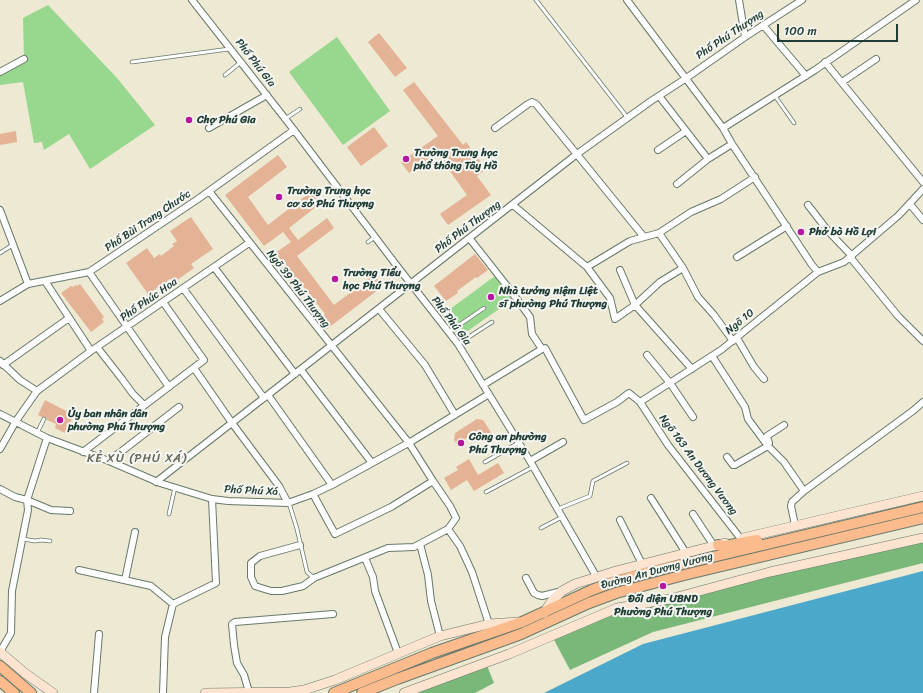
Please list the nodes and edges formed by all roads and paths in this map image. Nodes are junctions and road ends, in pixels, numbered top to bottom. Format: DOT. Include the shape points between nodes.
graph roads {
  1 [pos="192,0"];
  2 [pos="536,0"];
  3 [pos="627,0"];
  4 [pos="739,0"];
  5 [pos="802,0"];
  6 [pos="916,0"];
  7 [pos="763,25"];
  8 [pos="745,37"];
  9 [pos="231,49"];
  10 [pos="24,59"];
  11 [pos="876,59"];
  12 [pos="132,62"];
  13 [pos="241,62"];
  14 [pos="825,62"];
  15 [pos="0,72"];
  16 [pos="225,75"];
  17 [pos="806,76"];
  18 [pos="685,79"];
  19 [pos="842,82"];
  20 [pos="267,95"];
  21 [pos="658,96"];
  22 [pos="775,96"];
  23 [pos="300,108"];
  24 [pos="627,117"];
  25 [pos="285,119"];
  26 [pos="794,123"];
  27 [pos="209,128"];
  28 [pos="495,128"];
  29 [pos="723,128"];
  30 [pos="294,130"];
  31 [pos="686,131"];
  32 [pos="732,144"];
  33 [pos="658,150"];
  34 [pos="578,154"];
  35 [pos="708,159"];
  36 [pos="755,177"];
  37 [pos="923,182"];
  38 [pos="677,184"];
  39 [pos="923,189"];
  40 [pos="209,191"];
  41 [pos="910,204"];
  42 [pos="513,205"];
  43 [pos="808,205"];
  44 [pos="0,210"];
  45 [pos="923,220"];
  46 [pos="786,226"];
  47 [pos="659,234"];
  48 [pos="375,237"];
  49 [pos="644,238"];
  50 [pos="470,239"];
  51 [pos="368,242"];
  52 [pos="249,243"];
  53 [pos="14,244"];
  54 [pos="0,253"];
  55 [pos="851,256"];
  56 [pos="737,258"];
  57 [pos="214,267"];
  58 [pos="587,267"];
  59 [pos="683,268"];
  60 [pos="620,270"];
  61 [pos="89,272"];
  62 [pos="818,272"];
  63 [pos="45,281"];
  64 [pos="28,284"];
  65 [pos="410,284"];
  66 [pos="183,288"];
  67 [pos="0,301"];
  68 [pos="163,302"];
  69 [pos="635,305"];
  70 [pos="484,308"];
  71 [pos="379,309"];
  72 [pos="69,318"];
  73 [pos="492,322"];
  74 [pos="128,327"];
  75 [pos="448,332"];
  76 [pos="735,339"];
  77 [pos="923,340"];
  78 [pos="458,344"];
  79 [pos="97,347"];
  80 [pos="331,347"];
  81 [pos="542,349"];
  82 [pos="91,351"];
  83 [pos="647,355"];
  84 [pos="712,356"];
  85 [pos="2,363"];
  86 [pos="194,368"];
  87 [pos="692,368"];
  88 [pos="301,370"];
  89 [pos="295,374"];
  90 [pos="764,379"];
  91 [pos="670,383"];
  92 [pos="483,385"];
  93 [pos="168,387"];
  94 [pos="37,392"];
  95 [pos="489,394"];
  96 [pos="266,397"];
  97 [pos="640,402"];
  98 [pos="923,402"];
  99 [pos="144,405"];
  100 [pos="179,407"];
  101 [pos="0,414"];
  102 [pos="455,415"];
  103 [pos="693,417"];
  104 [pos="44,419"];
  105 [pos="16,421"];
  106 [pos="232,423"];
  107 [pos="784,425"];
  108 [pos="37,433"];
  109 [pos="47,438"];
  110 [pos="563,442"];
  111 [pos="409,443"];
  112 [pos="518,444"];
  113 [pos="767,445"];
  114 [pos="0,448"];
  115 [pos="84,452"];
  116 [pos="727,457"];
  117 [pos="109,461"];
  118 [pos="485,462"];
  119 [pos="372,463"];
  120 [pos="627,463"];
  121 [pos="531,464"];
  122 [pos="156,482"];
  123 [pos="433,482"];
  124 [pos="332,485"];
  125 [pos="175,488"];
  126 [pos="0,489"];
  127 [pos="804,490"];
  128 [pos="486,492"];
  129 [pos="313,494"];
  130 [pos="923,496"];
  131 [pos="651,498"];
  132 [pos="212,499"];
  133 [pos="28,500"];
  134 [pos="288,503"];
  135 [pos="923,507"];
  136 [pos="558,510"];
  137 [pos="70,511"];
  138 [pos="169,514"];
  139 [pos="693,514"];
  140 [pos="562,517"];
  141 [pos="923,518"];
  142 [pos="620,520"];
  143 [pos="796,525"];
  144 [pos="864,526"];
  145 [pos="541,528"];
  146 [pos="448,529"];
  147 [pos="135,532"];
  148 [pos="923,538"];
  149 [pos="23,539"];
  150 [pos="741,539"];
  151 [pos="790,539"];
  152 [pos="50,541"];
  153 [pos="420,544"];
  154 [pos="300,545"];
  155 [pos="716,545"];
  156 [pos="686,553"];
  157 [pos="365,558"];
  158 [pos="642,564"];
  159 [pos="79,570"];
  160 [pos="596,576"];
  161 [pos="314,578"];
  162 [pos="526,578"];
  163 [pos="125,580"];
  164 [pos="562,591"];
  165 [pos="173,604"];
  166 [pos="544,613"];
  167 [pos="333,614"];
  168 [pos="522,622"];
  169 [pos="489,624"];
  170 [pos="98,634"];
  171 [pos="440,636"];
  172 [pos="0,652"];
  173 [pos="398,653"];
  174 [pos="0,666"];
  175 [pos="0,681"];
  176 [pos="249,692"];
  177 [pos="14,693"];
  178 [pos="31,693"];
  179 [pos="53,693"];
  180 [pos="94,693"];
  181 [pos="163,693"];
  182 [pos="204,693"];
  183 [pos="334,693"];
  184 [pos="362,693"];
  185 [pos="404,693"];
  1 -- 9 [label="street, Phố Phú Gia"];
  2 -- 24 [label="lane"];
  3 -- 18 [label="street"];
  4 -- 8 [label="street"];
  5 -- 7 [label="street, Phố Phú Thượng"];
  6 -- 14 [label="street"];
  7 -- 8 [label="street, Phố Phú Thượng"];
  7 -- 17 [label="street"];
  8 -- 18 [label="street, Phố Phú Thượng"];
  9 -- 12 [label="lane"];
  9 -- 13 [label="street, Phố Phú Gia"];
  10 -- 15 [label="street"];
  11 -- 19 [label="street"];
  13 -- 16 [label="lane"];
  13 -- 20 [label="street, Phố Phú Gia"];
  14 -- 17 [label="street"];
  14 -- 19 [label="street"];
  17 -- 22 [label="street"];
  18 -- 21 [label="street, Phố Phú Thượng"];
  18 -- 29 [label="street"];
  19 -- 37 [label="street"];
  20 -- 25 [label="street, Phố Phú Gia"];
  20 -- 27 [label="street"];
  21 -- 24 [label="street, Phố Phú Thượng"];
  21 -- 31 [label="street"];
  22 -- 26 [label="lane"];
  22 -- 29 [label="street"];
  23 -- 25 [label="lane"];
  24 -- 34 [label="street, Phố Phú Thượng"];
  25 -- 30 [label="street, Phố Phú Gia"];
  28 -- 34 [label="street" via="532,102"];
  29 -- 32 [label="street"];
  30 -- 40 [label="street, Phố Bùi Trang Chước"];
  30 -- 48 [label="street, Phố Phú Gia"];
  31 -- 33 [label="street"];
  31 -- 35 [label="street"];
  32 -- 35 [label="street"];
  32 -- 36 [label="street"];
  34 -- 42 [label="street, Phố Phú Thượng"];
  34 -- 49 [label="street"];
  35 -- 38 [label="street"];
  36 -- 46 [label="street"];
  36 -- 47 [label="street" via="721,199 691,212"];
  39 -- 41 [label="street, Ngõ 10"];
  40 -- 52 [label="street"];
  40 -- 61 [label="street, Phố Bùi Trang Chước"];
  41 -- 45 [label="street"];
  41 -- 55 [label="street, Ngõ 10"];
  42 -- 50 [label="street, Phố Phú Thượng"];
  42 -- 58 [label="street"];
  43 -- 55 [label="street"];
  44 -- 53 [label="street"];
  46 -- 56 [label="street"];
  46 -- 62 [label="street"];
  47 -- 49 [label="street"];
  47 -- 59 [label="street"];
  48 -- 51 [label="lane"];
  48 -- 65 [label="street, Phố Phú Gia"];
  49 -- 58 [label="street" via="630,241"];
  50 -- 65 [label="street, Phố Phú Thượng"];
  50 -- 81 [label="street" via="530,317 532,334"];
  52 -- 57 [label="street, Phố Phúc Hoa"];
  52 -- 80 [label="street, Ngõ 39 Phú Thượng"];
  53 -- 54 [label="lane"];
  53 -- 64 [label="street"];
  55 -- 62 [label="street, Ngõ 10" via="844,262"];
  55 -- 77 [label="street" via="898,316"];
  57 -- 66 [label="street, Phố Phúc Hoa"];
  57 -- 89 [label="street"];
  58 -- 69 [label="street" via="610,298 615,319"];
  59 -- 69 [label="street" via="660,282"];
  59 -- 76 [label="street" via="698,298"];
  60 -- 69 [label="street"];
  61 -- 63 [label="street, Phố Bùi Trang Chước"];
  61 -- 74 [label="street"];
  62 -- 76 [label="street, Ngõ 10"];
  63 -- 64 [label="street, Phố Bùi Trang Chước"];
  63 -- 72 [label="street"];
  64 -- 67 [label="street, Phố Bùi Trang Chước"];
  65 -- 71 [label="street, Phố Phú Thượng"];
  65 -- 75 [label="street, Phố Phú Gia"];
  66 -- 68 [label="street, Phố Phúc Hoa"];
  66 -- 96 [label="street"];
  68 -- 74 [label="street, Phố Phúc Hoa"];
  68 -- 86 [label="street" via="204,360"];
  69 -- 87 [label="street"];
  70 -- 75 [label="lane"];
  71 -- 80 [label="street, Phố Phú Thượng"];
  71 -- 102 [label="street" via="425,365"];
  72 -- 82 [label="street"];
  72 -- 85 [label="street"];
  73 -- 78 [label="lane"];
  74 -- 79 [label="street, Phố Phúc Hoa"];
  74 -- 93 [label="street"];
  75 -- 78 [label="street, Phố Phú Gia"];
  76 -- 84 [label="street, Ngõ 10"];
  76 -- 90 [label="street"];
  78 -- 92 [label="street, Phố Phú Gia"];
  79 -- 82 [label="street, Phố Phúc Hoa"];
  79 -- 99 [label="street" via="132,394"];
  80 -- 88 [label="street, Phố Phú Thượng"];
  80 -- 111 [label="street, Ngõ 39 Phú Thượng"];
  81 -- 92 [label="street"];
  81 -- 97 [label="street" via="546,348 584,420 629,394"];
  82 -- 94 [label="street, Phố Phúc Hoa"];
  83 -- 91 [label="street"];
  84 -- 87 [label="street, Ngõ 10"];
  84 -- 113 [label="street" via="745,407 748,420"];
  85 -- 94 [label="street"];
  86 -- 93 [label="street"];
  86 -- 106 [label="street"];
  87 -- 91 [label="street, Ngõ 10"];
  88 -- 89 [label="street, Phố Phú Thượng"];
  88 -- 119 [label="street"];
  89 -- 96 [label="street, Phố Phú Thượng"];
  91 -- 97 [label="street, Ngõ 10"];
  91 -- 103 [label="street"];
  92 -- 95 [label="street, Phố Phú Gia"];
  93 -- 99 [label="street"];
  94 -- 105 [label="street, Phố Phúc Hoa"];
  95 -- 102 [label="street, Phố Phú Xá"];
  95 -- 112 [label="street, Phố Phú Gia"];
  96 -- 106 [label="street, Phố Phú Thượng"];
  96 -- 124 [label="street"];
  97 -- 150 [label="street, Ngõ 163 An Dương Vương" via="668,445"];
  98 -- 127 [label="street"];
  99 -- 115 [label="street"];
  100 -- 117 [label="street"];
  101 -- 105 [label="street, Phố Phú Xá"];
  102 -- 111 [label="street, Phố Phú Xá"];
  104 -- 108 [label="lane"];
  105 -- 108 [label="street, Phố Phú Xá"];
  105 -- 114 [label="street, Phố Phúc Hoa"];
  106 -- 122 [label="street, Phố Phú Thượng"];
  106 -- 134 [label="street" via="279,486"];
  107 -- 113 [label="street" via="767,436"];
  108 -- 109 [label="street, Phố Phú Xá"];
  109 -- 115 [label="street, Phố Phú Xá"];
  109 -- 133 [label="street"];
  110 -- 121 [label="street"];
  111 -- 119 [label="street, Phố Phú Xá"];
  111 -- 123 [label="street, Ngõ 39 Phú Thượng"];
  112 -- 118 [label="lane"];
  112 -- 121 [label="street, Phố Phú Gia"];
  113 -- 116 [label="street" via="736,465"];
  113 -- 127 [label="street" via="784,462"];
  115 -- 117 [label="street, Phố Phú Xá"];
  117 -- 122 [label="street, Phố Phú Xá"];
  119 -- 124 [label="street, Phố Phú Xá"];
  120 -- 136 [label="lane" via="593,481 590,496"];
  121 -- 128 [label="lane"];
  121 -- 136 [label="street, Phố Phú Gia"];
  122 -- 125 [label="street, Phố Phú Xá"];
  123 -- 129 [label="street" via="391,507 335,534"];
  123 -- 146 [label="street, Ngõ 39 Phú Thượng" via="456,518"];
  124 -- 129 [label="street, Phố Phú Xá"];
  125 -- 132 [label="street, Phố Phú Xá"];
  125 -- 138 [label="lane"];
  126 -- 133 [label="street"];
  127 -- 143 [label="street" via="791,506"];
  129 -- 134 [label="street, Phố Phú Xá"];
  130 -- 143 [label="street, Đường An Dương Vương"];
  131 -- 156 [label="street"];
  132 -- 134 [label="street, Phố Phú Xá"];
  132 -- 165 [label="street" via="216,583"];
  133 -- 137 [label="street" via="51,510"];
  133 -- 149 [label="street"];
  134 -- 154 [label="lane"];
  135 -- 144 [label="main road, Đường An Dương Vương"];
  136 -- 140 [label="street, Phố Phú Gia"];
  139 -- 155 [label="street"];
  140 -- 145 [label="lane"];
  140 -- 160 [label="street, Phố Phú Gia"];
  141 -- 144 [label="main road, Đường An Dương Vương"];
  142 -- 158 [label="street"];
  143 -- 150 [label="street, Đường An Dương Vương"];
  144 -- 151 [label="main road, Đường An Dương Vương"];
  144 -- 184 [label="main road, Đường An Dương Vương" via="616,593 521,634"];
  146 -- 153 [label="street"];
  146 -- 169 [label="street" via="460,546 472,572"];
  147 -- 163 [label="street"];
  148 -- 185 [label="street" via="770,572 670,599 617,608 509,654"];
  149 -- 152 [label="lane"];
  149 -- 172 [label="street" via="12,591 11,633"];
  150 -- 155 [label="street, Đường An Dương Vương"];
  151 -- 155 [label="main road" via="771,537 725,546"];
  151 -- 166 [label="main road, Đường An Dương Vương" via="613,582"];
  153 -- 157 [label="street" via="414,547 388,548"];
  153 -- 171 [label="street"];
  154 -- 161 [label="lane" via="308,572"];
  154 -- 161 [label="street" via="260,556 251,563 255,586 271,591 282,591 303,586"];
  155 -- 156 [label="street, Đường An Dương Vương"];
  156 -- 158 [label="street, Đường An Dương Vương"];
  157 -- 161 [label="street"];
  157 -- 173 [label="street" via="374,577 375,591"];
  158 -- 160 [label="street, Đường An Dương Vương"];
  159 -- 163 [label="street"];
  160 -- 164 [label="street, Đường An Dương Vương"];
  162 -- 164 [label="street" via="538,595"];
  163 -- 165 [label="street" via="151,586"];
  164 -- 166 [label="street, Đường An Dương Vương"];
  165 -- 181 [label="street" via="164,637"];
  166 -- 168 [label="main road, Đường An Dương Vương"];
  167 -- 176 [label="street" via="234,622 232,627 237,663"];
  168 -- 169 [label="street, Đường An Dương Vương"];
  168 -- 183 [label="main road, Đường An Dương Vương" via="432,653"];
  169 -- 171 [label="street, Đường An Dương Vương"];
  170 -- 180 [label="street"];
  171 -- 173 [label="street, Đường An Dương Vương"];
  172 -- 179 [label="street"];
  173 -- 176 [label="street, Đường An Dương Vương" via="335,680 304,690"];
  174 -- 178 [label="main road"];
  175 -- 177 [label="main road"];
  176 -- 182 [label="street, Đường An Dương Vương"];
}
